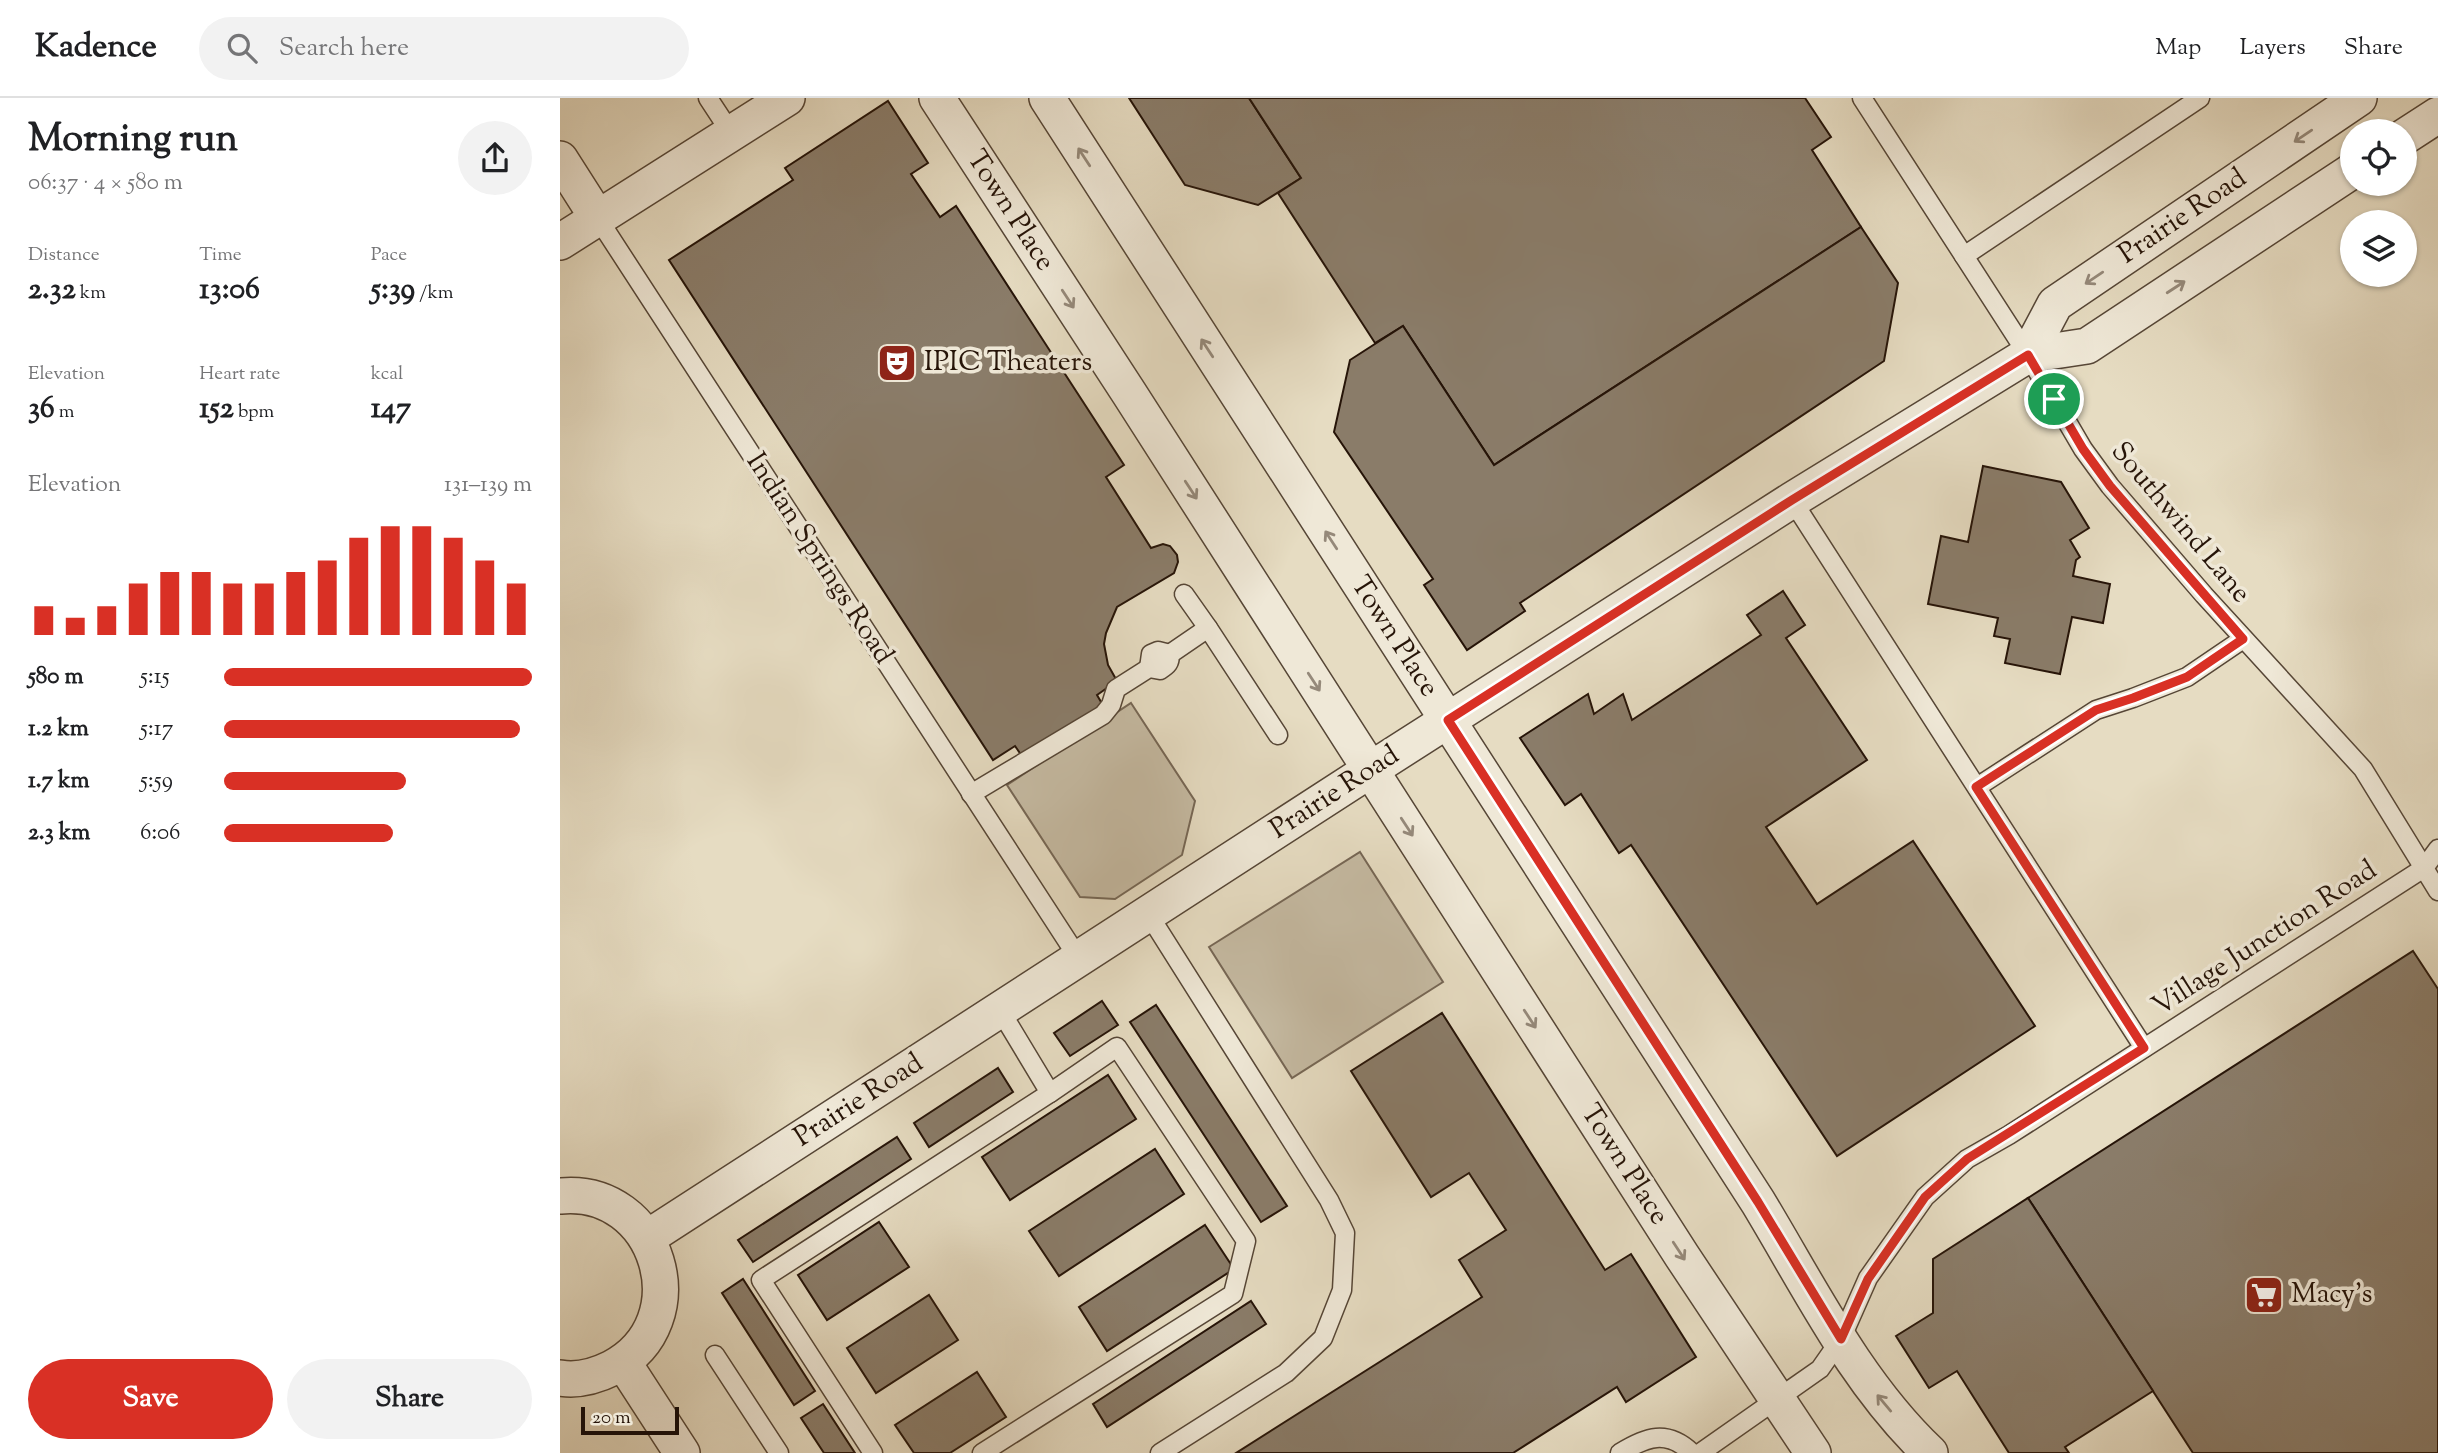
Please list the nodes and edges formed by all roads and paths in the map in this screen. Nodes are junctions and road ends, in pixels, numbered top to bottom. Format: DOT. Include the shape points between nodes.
graph roads {
  1 [pos="708,98"];
  2 [pos="786,98"];
  3 [pos="937,98"];
  4 [pos="1047,98"];
  5 [pos="1862,98"];
  6 [pos="2200,98"];
  7 [pos="2360,98"];
  8 [pos="2438,115"];
  9 [pos="2417,128"];
  10 [pos="730,133"];
  11 [pos="560,159"];
  12 [pos="2340,179"];
  13 [pos="597,218"];
  14 [pos="560,242"];
  15 [pos="1964,256"];
  16 [pos="2028,355"];
  17 [pos="1792,500"];
  18 [pos="1184,594"];
  19 [pos="1208,628"];
  20 [pos="2243,639"];
  21 [pos="1448,720"];
  22 [pos="1278,735"];
  23 [pos="1370,770"];
  24 [pos="1976,787"];
  25 [pos="971,794"];
  26 [pos="2438,849"];
  27 [pos="2431,868"];
  28 [pos="2438,891"];
  29 [pos="1149,915"];
  30 [pos="1079,959"];
  31 [pos="1000,1010"];
  32 [pos="2144,1048"];
  33 [pos="1050,1093"];
  34 [pos="560,1196"];
  35 [pos="647,1238"];
  36 [pos="1841,1339"];
  37 [pos="715,1355"];
  38 [pos="623,1362"];
  39 [pos="560,1378"];
  40 [pos="1778,1398"];
  41 [pos="1165,1452"];
  42 [pos="682,1453"];
  43 [pos="779,1453"];
  44 [pos="873,1453"];
  45 [pos="982,1453"];
  46 [pos="1620,1453"];
  47 [pos="1692,1453"];
  48 [pos="1700,1453"];
  49 [pos="1813,1453"];
  50 [pos="1930,1453"];
  1 -- 10 [label="lane"];
  2 -- 10 [label="street"];
  3 -- 23 [label="street, Town Place, one-way"];
  21 -- 4 [label="street, Town Place, one-way"];
  5 -- 15 [label="lane, Southwind Lane"];
  6 -- 15 [label="lane"];
  7 -- 16 [label="street, Prairie Road, one-way" via="2055,304"];
  8 -- 9 [label="street"];
  10 -- 13 [label="street"];
  11 -- 13 [label="street, Indian Springs Road"];
  16 -- 12 [label="street, Prairie Road, one-way" via="2087,346"];
  13 -- 14 [label="street"];
  13 -- 25 [label="lane, Indian Springs Road"];
  15 -- 16 [label="lane, Southwind Lane"];
  16 -- 17 [label="street, Prairie Road"];
  16 -- 20 [label="lane, Southwind Lane" via="2110,486"];
  17 -- 21 [label="street, Prairie Road"];
  17 -- 24 [label="lane"];
  18 -- 19 [label="lane"];
  19 -- 22 [label="lane"];
  19 -- 25 [label="lane" via="1170,654 1167,666 1149,668 1116,689 1103,715"];
  20 -- 24 [label="lane" via="2187,677 2096,710"];
  20 -- 27 [label="lane, Southwind Lane" via="2363,769"];
  21 -- 23 [label="street, Prairie Road"];
  21 -- 36 [label="street, Town Place"];
  23 -- 29 [label="street, Prairie Road"];
  23 -- 40 [label="street, Town Place, one-way"];
  24 -- 32 [label="lane"];
  25 -- 30 [label="lane, Indian Springs Road"];
  26 -- 27 [label="lane"];
  27 -- 28 [label="lane, Southwind Lane"];
  27 -- 32 [label="lane, Village Junction Road"];
  29 -- 30 [label="street, Prairie Road"];
  29 -- 41 [label="lane" via="1329,1200 1345,1233 1342,1290 1323,1338 1286,1373"];
  30 -- 31 [label="street, Prairie Road"];
  31 -- 33 [label="lane"];
  31 -- 35 [label="street, Prairie Road"];
  32 -- 36 [label="lane, Village Junction Road" via="1967,1159 1925,1197 1868,1279"];
  33 -- 44 [label="lane" via="761,1280"];
  33 -- 45 [label="lane" via="1117,1047 1246,1241 1233,1294"];
  34 -- 35 [label="street" via="603,1201 628,1216"];
  35 -- 38 [label="street" via="658,1263 661,1291 656,1318 643,1342"];
  36 -- 40 [label="lane, Village Junction Road" via="1820,1368"];
  50 -- 36 [label="street, Town Place, one-way" via="1862,1377"];
  37 -- 43 [label="lane"];
  38 -- 39 [label="street" via="597,1376"];
  38 -- 42 [label="street"];
  40 -- 48 [label="lane, Village Junction Road"];
  40 -- 49 [label="street, Town Place"];
  46 -- 47 [label="lane" via="1648,1438 1666,1437"];
}
